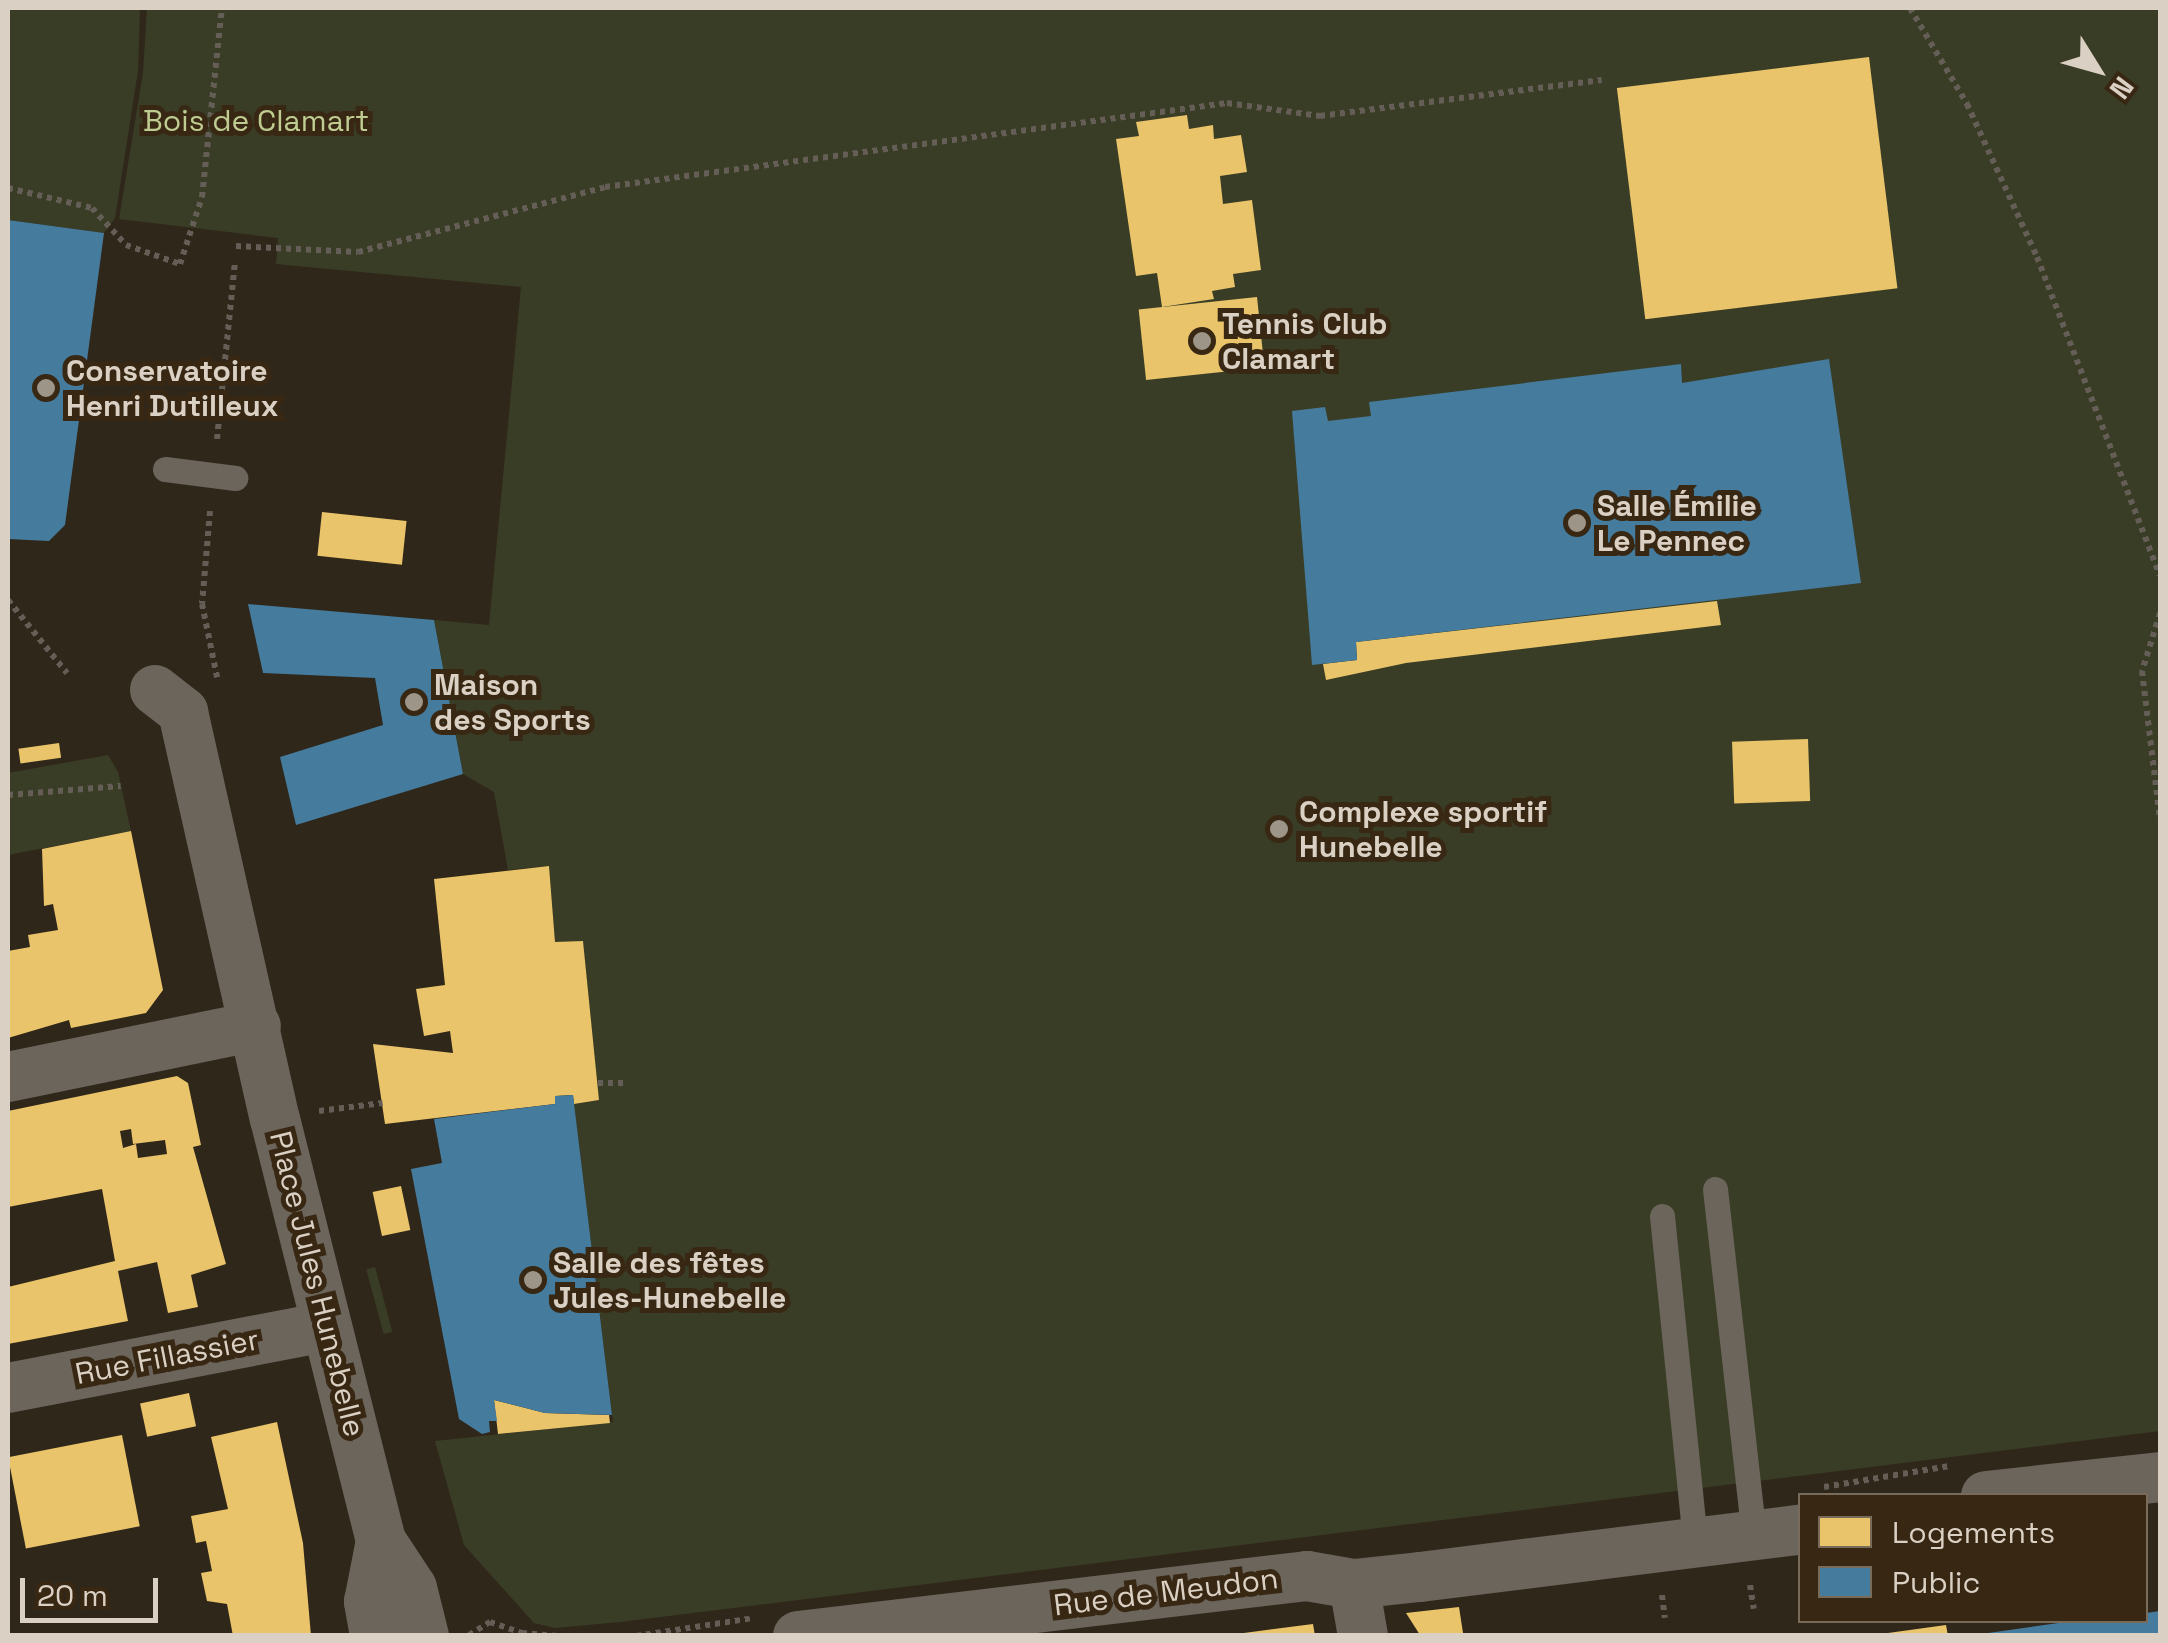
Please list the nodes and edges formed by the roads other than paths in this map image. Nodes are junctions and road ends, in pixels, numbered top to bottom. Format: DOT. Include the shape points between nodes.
graph roads {
  1 [pos="164,469"];
  2 [pos="224,477"];
  3 [pos="155,690"];
  4 [pos="256,1026"];
  5 [pos="8,1077"];
  6 [pos="1715,1189"];
  7 [pos="1662,1216"];
  8 [pos="326,1326"];
  9 [pos="8,1388"];
  10 [pos="2160,1477"];
  11 [pos="2013,1493"];
  12 [pos="380,1541"];
  13 [pos="1695,1543"];
  14 [pos="1768,1548"];
  15 [pos="1354,1584"];
  16 [pos="871,1631"];
  17 [pos="375,1636"];
  18 [pos="424,1636"];
  19 [pos="798,1636"];
  20 [pos="973,1636"];
  21 [pos="1362,1636"];
  1 -- 2 [label="lane"];
  3 -- 4 [label="street, Place Jules Hunebelle" via="183,712"];
  4 -- 5 [label="street"];
  4 -- 8 [label="street, Place Jules Hunebelle"];
  6 -- 14 [label="lane"];
  7 -- 13 [label="lane"];
  8 -- 9 [label="street, Rue Fillassier"];
  8 -- 12 [label="street, Place Jules Hunebelle"];
  10 -- 11 [label="street"];
  12 -- 17 [label="street, Place Jules Hunebelle" via="369,1602"];
  12 -- 18 [label="street, Place Jules Hunebelle" via="412,1588"];
  13 -- 14 [label="street, Rue de Meudon"];
  13 -- 15 [label="street, Rue de Meudon"];
  15 -- 16 [label="street, Rue de Meudon" via="1307,1576"];
  15 -- 20 [label="street, Rue de Meudon"];
  15 -- 21 [label="street"];
  16 -- 19 [label="street, Rue de Meudon"];
}
